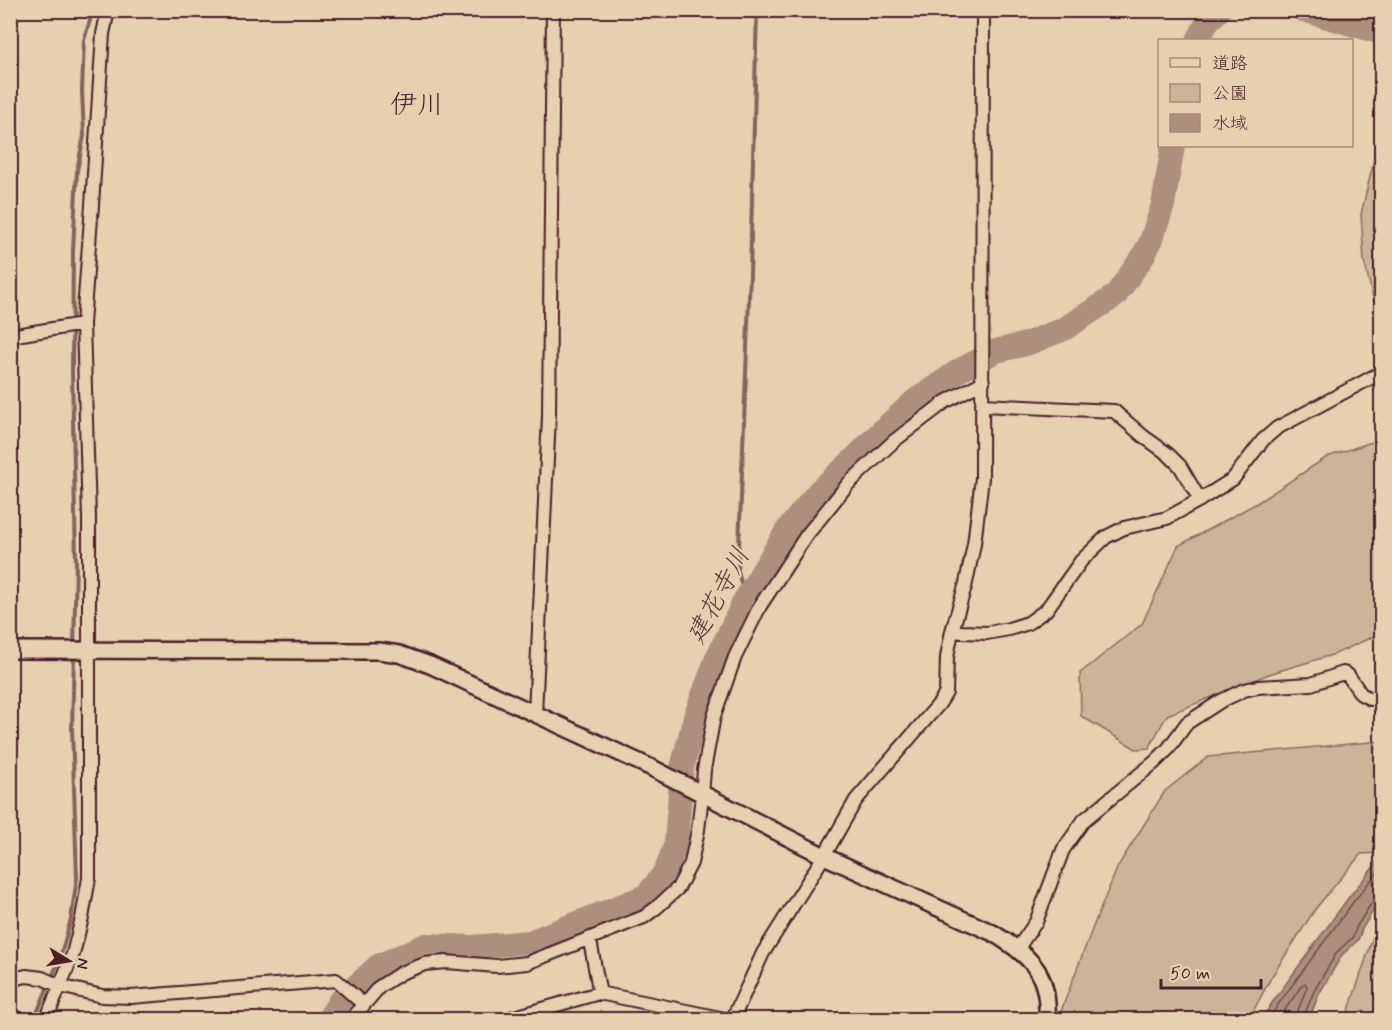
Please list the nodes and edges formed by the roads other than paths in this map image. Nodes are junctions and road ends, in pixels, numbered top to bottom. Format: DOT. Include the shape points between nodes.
graph roads {
  1 [pos="108,10"];
  2 [pos="553,10"];
  3 [pos="983,10"];
  4 [pos="83,324"];
  5 [pos="10,336"];
  6 [pos="1382,372"];
  7 [pos="983,382"];
  8 [pos="983,405"];
  9 [pos="1200,500"];
  10 [pos="952,631"];
  11 [pos="10,650"];
  12 [pos="88,651"];
  13 [pos="1371,699"];
  14 [pos="535,714"];
  15 [pos="699,793"];
  16 [pos="824,855"];
  17 [pos="588,939"];
  18 [pos="1019,950"];
  19 [pos="10,980"];
  20 [pos="60,986"];
  21 [pos="599,993"];
  22 [pos="363,1004"];
  23 [pos="46,1020"];
  24 [pos="351,1020"];
  25 [pos="504,1020"];
  26 [pos="731,1020"];
  27 [pos="1047,1020"];
  1 -- 4 [label="street" via="103,33"];
  2 -- 14 [label="street" via="549,416"];
  3 -- 7 [label="street"];
  4 -- 5 [label="street"];
  4 -- 12 [label="street"];
  6 -- 9 [label="street" via="1277,429 1263,440 1233,478"];
  7 -- 8 [label="street"];
  7 -- 15 [label="street" via="945,402 894,441 848,484 806,536 760,606 735,657 714,716"];
  8 -- 9 [label="street" via="1114,411 1180,466"];
  8 -- 10 [label="street" via="982,478 974,544"];
  9 -- 10 [label="street" via="1167,518 1124,528 1106,537 1081,561 1046,610 1029,623 987,633"];
  10 -- 16 [label="street" via="946,693 856,800"];
  11 -- 12 [label="street"];
  12 -- 14 [label="street" via="379,651 430,665"];
  12 -- 20 [label="street" via="88,878 82,918"];
  13 -- 18 [label="street" via="1361,694 1343,673 1311,684 1244,690 1187,723 1155,762 1084,820 1063,850 1036,922"];
  14 -- 15 [label="street"];
  15 -- 16 [label="street"];
  15 -- 17 [label="street" via="698,830 691,863 678,888 644,917"];
  16 -- 18 [label="street" via="993,933"];
  16 -- 26 [label="street" via="763,953"];
  17 -- 21 [label="street"];
  17 -- 22 [label="street" via="527,963 425,964 379,987"];
  18 -- 27 [label="street" via="1039,971 1047,992"];
  19 -- 20 [label="street" via="37,977"];
  20 -- 22 [label="street" via="102,996 131,997 336,980"];
  20 -- 23 [label="street"];
  21 -- 25 [label="street"];
  21 -- 26 [label="street"];
  22 -- 24 [label="street"];
}
